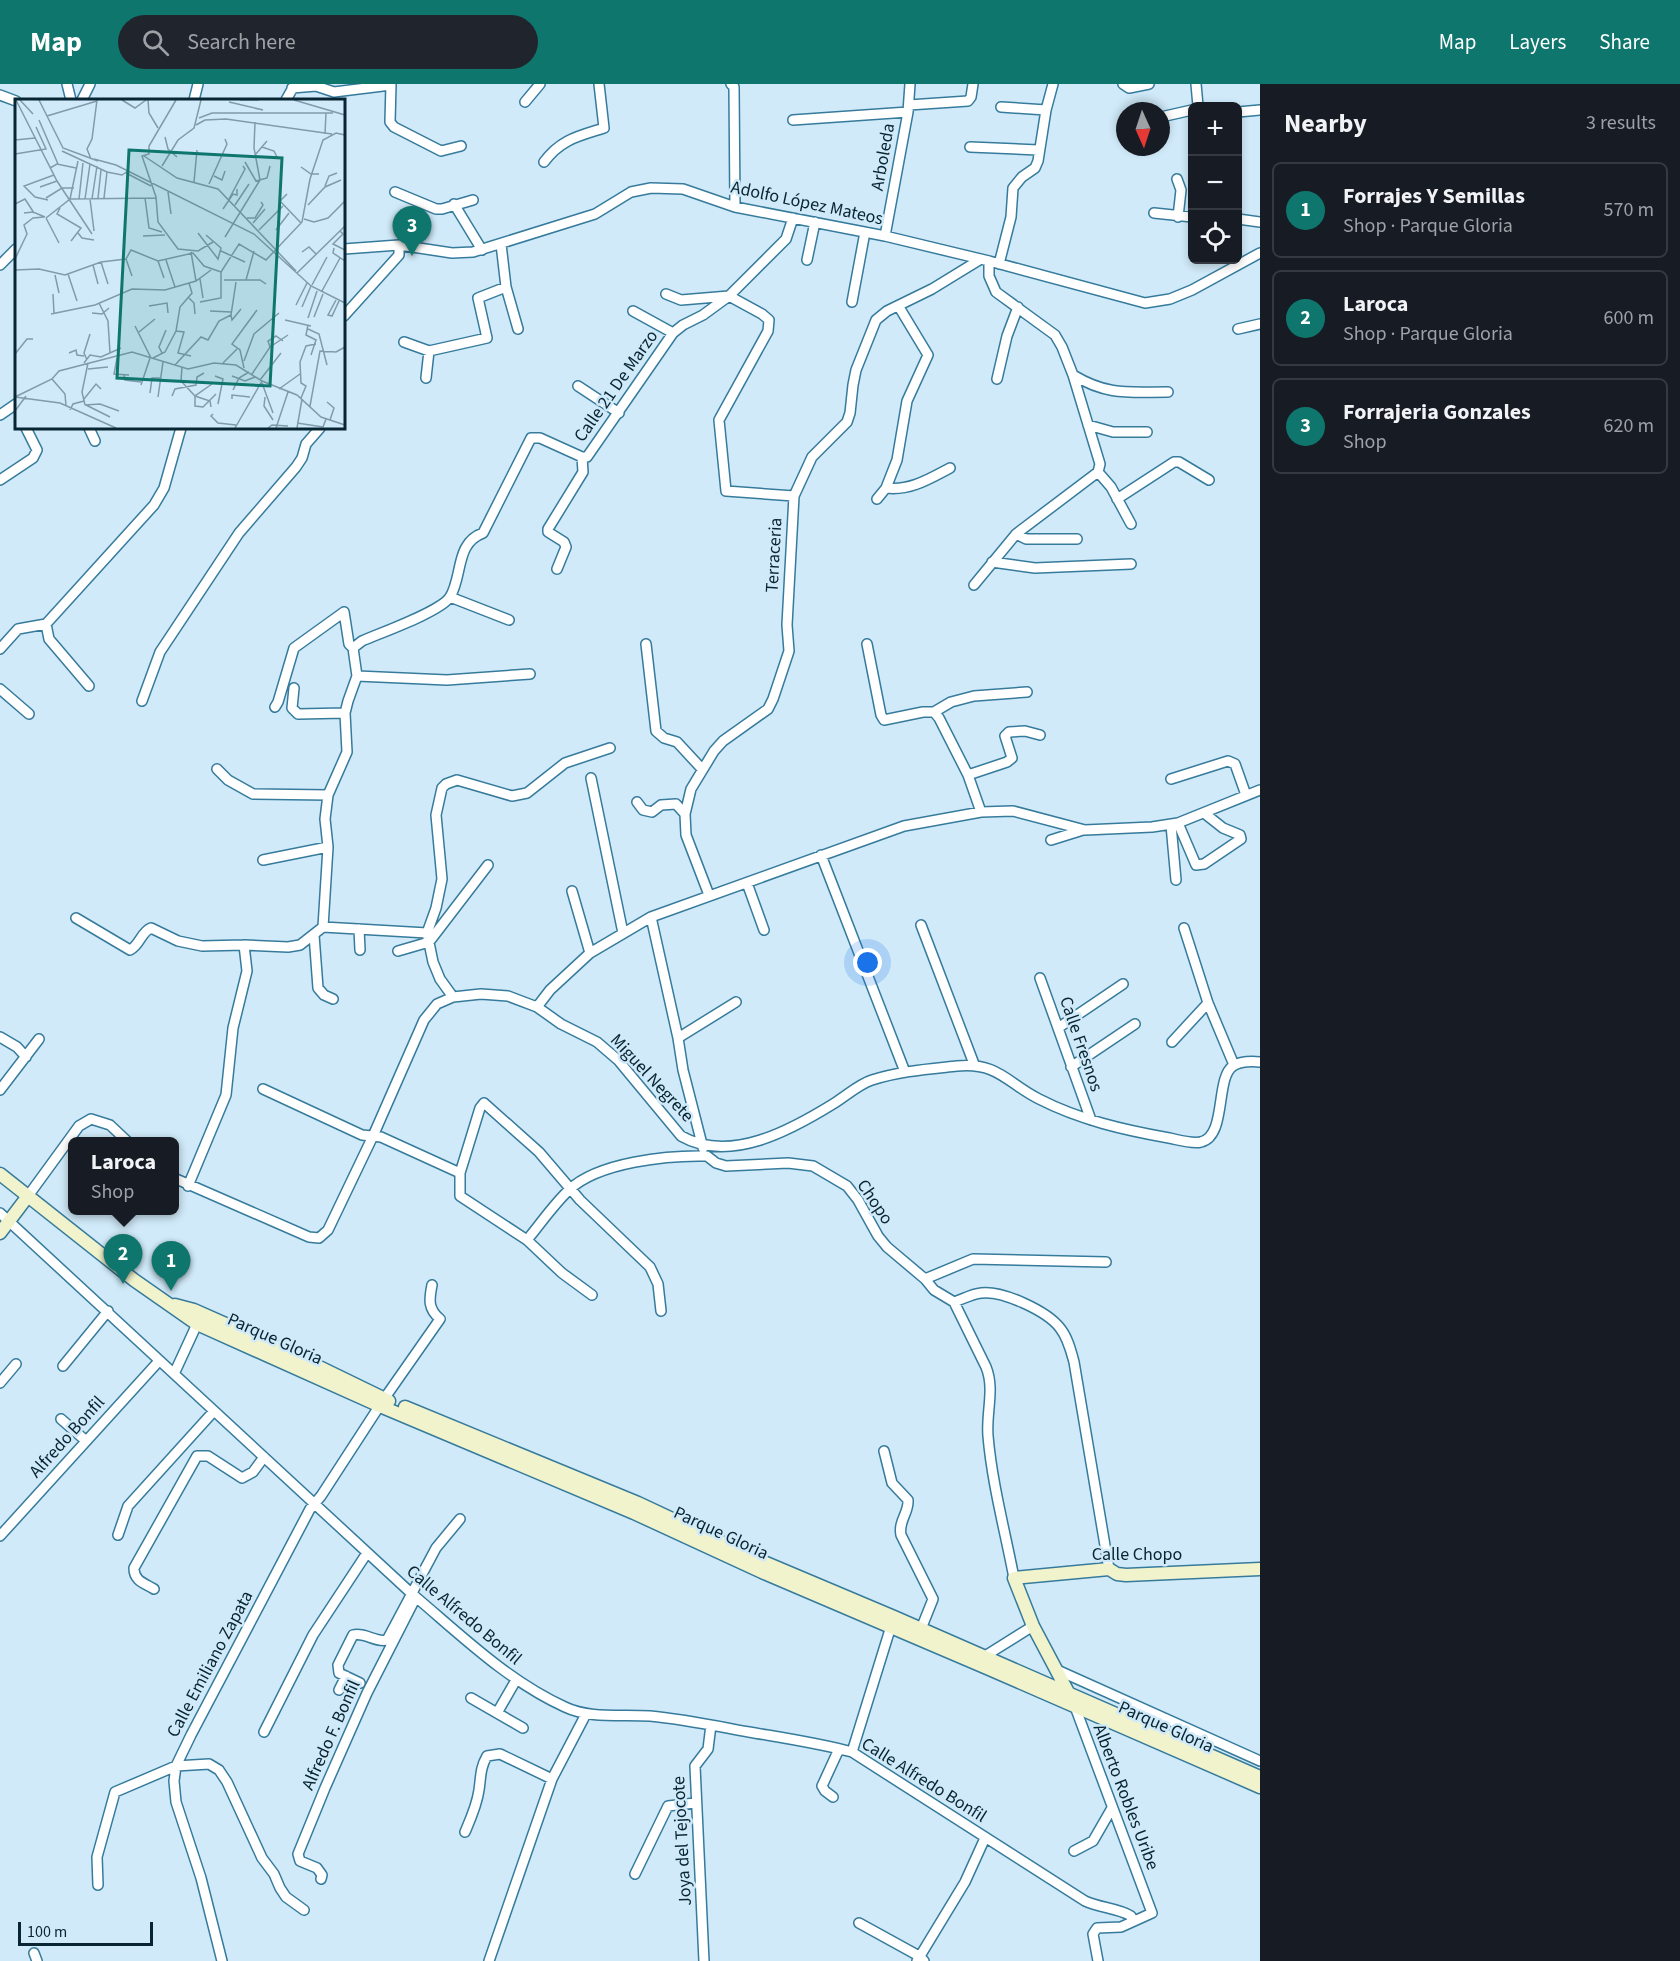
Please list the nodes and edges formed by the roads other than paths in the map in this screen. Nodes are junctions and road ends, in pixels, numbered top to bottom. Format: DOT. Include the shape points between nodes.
graph roads {
  1 [pos="67,84"];
  2 [pos="90,84"];
  3 [pos="198,84"];
  4 [pos="391,84"];
  5 [pos="540,84"];
  6 [pos="599,84"];
  7 [pos="731,84"];
  8 [pos="910,84"];
  9 [pos="973,84"];
  10 [pos="1053,84"];
  11 [pos="1149,84"];
  12 [pos="1196,84"];
  13 [pos="294,86"];
  14 [pos="1126,86"];
  15 [pos="71,99"];
  16 [pos="82,99"];
  17 [pos="194,99"];
  18 [pos="525,102"];
  19 [pos="1198,102"];
  20 [pos="1001,106"];
  21 [pos="909,109"];
  22 [pos="1046,110"];
  23 [pos="1260,110"];
  24 [pos="1188,111"];
  25 [pos="1242,112"];
  26 [pos="1170,115"];
  27 [pos="793,120"];
  28 [pos="461,146"];
  29 [pos="970,147"];
  30 [pos="1038,150"];
  31 [pos="544,162"];
  32 [pos="1178,179"];
  33 [pos="395,192"];
  34 [pos="473,200"];
  35 [pos="454,204"];
  36 [pos="735,207"];
  37 [pos="1154,213"];
  38 [pos="1178,217"];
  39 [pos="1188,217"];
  40 [pos="793,218"];
  41 [pos="1242,220"];
  42 [pos="815,222"];
  43 [pos="1260,222"];
  44 [pos="865,232"];
  45 [pos="885,236"];
  46 [pos="501,244"];
  47 [pos="399,245"];
  48 [pos="345,249"];
  49 [pos="15,250"];
  50 [pos="483,250"];
  51 [pos="1260,253"];
  52 [pos="807,260"];
  53 [pos="990,261"];
  54 [pos="0,265"];
  55 [pos="506,287"];
  56 [pos="666,294"];
  57 [pos="729,296"];
  58 [pos="852,302"];
  59 [pos="899,307"];
  60 [pos="1018,307"];
  61 [pos="633,311"];
  62 [pos="345,315"];
  63 [pos="1260,324"];
  64 [pos="518,329"];
  65 [pos="1238,329"];
  66 [pos="674,333"];
  67 [pos="404,342"];
  68 [pos="429,351"];
  69 [pos="1073,375"];
  70 [pos="426,378"];
  71 [pos="997,379"];
  72 [pos="578,386"];
  73 [pos="1168,392"];
  74 [pos="15,407"];
  75 [pos="619,413"];
  76 [pos="0,415"];
  77 [pos="1088,425"];
  78 [pos="26,429"];
  79 [pos="89,429"];
  80 [pos="182,429"];
  81 [pos="319,429"];
  82 [pos="1147,432"];
  83 [pos="95,441"];
  84 [pos="582,457"];
  85 [pos="950,468"];
  86 [pos="1098,472"];
  87 [pos="0,480"];
  88 [pos="1209,480"];
  89 [pos="886,488"];
  90 [pos="794,496"];
  91 [pos="878,499"];
  92 [pos="1116,499"];
  93 [pos="1131,524"];
  94 [pos="1016,534"];
  95 [pos="1077,539"];
  96 [pos="992,562"];
  97 [pos="1131,564"];
  98 [pos="557,569"];
  99 [pos="974,585"];
  100 [pos="450,597"];
  101 [pos="509,620"];
  102 [pos="46,624"];
  103 [pos="646,644"];
  104 [pos="867,644"];
  105 [pos="353,648"];
  106 [pos="0,649"];
  107 [pos="530,674"];
  108 [pos="357,676"];
  109 [pos="89,686"];
  110 [pos="294,688"];
  111 [pos="0,689"];
  112 [pos="1027,692"];
  113 [pos="142,701"];
  114 [pos="274,707"];
  115 [pos="934,712"];
  116 [pos="345,713"];
  117 [pos="29,714"];
  118 [pos="1040,735"];
  119 [pos="610,748"];
  120 [pos="217,769"];
  121 [pos="702,769"];
  122 [pos="968,775"];
  123 [pos="591,778"];
  124 [pos="1171,779"];
  125 [pos="1259,792"];
  126 [pos="328,795"];
  127 [pos="1246,795"];
  128 [pos="637,802"];
  129 [pos="981,812"];
  130 [pos="1204,813"];
  131 [pos="685,814"];
  132 [pos="1174,824"];
  133 [pos="1085,830"];
  134 [pos="1051,840"];
  135 [pos="328,847"];
  136 [pos="821,855"];
  137 [pos="263,860"];
  138 [pos="488,865"];
  139 [pos="1176,880"];
  140 [pos="747,883"];
  141 [pos="572,891"];
  142 [pos="709,895"];
  143 [pos="651,917"];
  144 [pos="76,918"];
  145 [pos="921,925"];
  146 [pos="322,927"];
  147 [pos="1184,928"];
  148 [pos="359,929"];
  149 [pos="764,930"];
  150 [pos="622,933"];
  151 [pos="314,935"];
  152 [pos="428,937"];
  153 [pos="244,945"];
  154 [pos="360,950"];
  155 [pos="398,951"];
  156 [pos="590,953"];
  157 [pos="1040,978"];
  158 [pos="1123,984"];
  159 [pos="453,997"];
  160 [pos="333,999"];
  161 [pos="736,1002"];
  162 [pos="1208,1003"];
  163 [pos="537,1007"];
  164 [pos="1135,1024"];
  165 [pos="1058,1028"];
  166 [pos="0,1037"];
  167 [pos="678,1038"];
  168 [pos="39,1039"];
  169 [pos="1172,1042"];
  170 [pos="26,1057"];
  171 [pos="1260,1062"];
  172 [pos="974,1064"];
  173 [pos="1234,1065"];
  174 [pos="1071,1067"];
  175 [pos="905,1072"];
  176 [pos="263,1089"];
  177 [pos="0,1090"];
  178 [pos="1091,1120"];
  179 [pos="373,1136"];
  180 [pos="71,1137"];
  181 [pos="123,1137"];
  182 [pos="68,1141"];
  183 [pos="701,1143"];
  184 [pos="707,1156"];
  185 [pos="460,1173"];
  186 [pos="0,1174"];
  187 [pos="179,1181"];
  188 [pos="188,1186"];
  189 [pos="570,1188"];
  190 [pos="28,1197"];
  191 [pos="0,1213"];
  192 [pos="10,1222"];
  193 [pos="0,1233"];
  194 [pos="527,1240"];
  195 [pos="1106,1263"];
  196 [pos="925,1279"];
  197 [pos="432,1285"];
  198 [pos="592,1295"];
  199 [pos="954,1302"];
  200 [pos="170,1304"];
  201 [pos="108,1311"];
  202 [pos="661,1311"];
  203 [pos="197,1324"];
  204 [pos="279,1354"];
  205 [pos="159,1361"];
  206 [pos="16,1364"];
  207 [pos="63,1366"];
  208 [pos="174,1374"];
  209 [pos="0,1383"];
  210 [pos="382,1402"];
  211 [pos="214,1411"];
  212 [pos="61,1419"];
  213 [pos="85,1440"];
  214 [pos="884,1451"];
  215 [pos="264,1457"];
  216 [pos="316,1503"];
  217 [pos="460,1519"];
  218 [pos="118,1535"];
  219 [pos="0,1536"];
  220 [pos="367,1553"];
  221 [pos="1109,1569"];
  222 [pos="1260,1569"];
  223 [pos="1014,1578"];
  224 [pos="154,1589"];
  225 [pos="414,1595"];
  226 [pos="892,1622"];
  227 [pos="1033,1626"];
  228 [pos="921,1629"];
  229 [pos="985,1656"];
  230 [pos="1055,1669"];
  231 [pos="346,1676"];
  232 [pos="516,1680"];
  233 [pos="360,1683"];
  234 [pos="339,1690"];
  235 [pos="471,1698"];
  236 [pos="1072,1700"];
  237 [pos="497,1713"];
  238 [pos="586,1714"];
  239 [pos="711,1725"];
  240 [pos="523,1728"];
  241 [pos="264,1732"];
  242 [pos="839,1749"];
  243 [pos="852,1752"];
  244 [pos="1260,1761"];
  245 [pos="176,1766"];
  246 [pos="1260,1777"];
  247 [pos="552,1779"];
  248 [pos="1260,1787"];
  249 [pos="832,1797"];
  250 [pos="695,1803"];
  251 [pos="1112,1808"];
  252 [pos="465,1832"];
  253 [pos="985,1838"];
  254 [pos="1074,1851"];
  255 [pos="635,1874"];
  256 [pos="321,1879"];
  257 [pos="98,1885"];
  258 [pos="304,1910"];
  259 [pos="1132,1921"];
  260 [pos="860,1923"];
  261 [pos="920,1959"];
  262 [pos="222,1961"];
  263 [pos="489,1961"];
  264 [pos="704,1961"];
  265 [pos="1098,1961"];
  1 -- 15 [label="street"];
  2 -- 16 [label="street"];
  3 -- 17 [label="street"];
  4 -- 13 [label="street" via="334,92 316,86"];
  4 -- 28 [label="street" via="390,122 394,127 441,151"];
  5 -- 18 [label="street"];
  6 -- 31 [label="street" via="604,128 563,141"];
  7 -- 36 [label="street"];
  8 -- 21 [label="street, Arboleda"];
  9 -- 21 [label="street" via="968,101"];
  10 -- 22 [label="street"];
  11 -- 14 [label="street"];
  12 -- 19 [label="street"];
  20 -- 22 [label="street"];
  21 -- 27 [label="street"];
  21 -- 45 [label="street, Arboleda"];
  22 -- 30 [label="street"];
  23 -- 25 [label="street"];
  24 -- 26 [label="street"];
  29 -- 30 [label="street"];
  30 -- 53 [label="street" via="1035,168 1013,188 1011,217"];
  32 -- 38 [label="street"];
  33 -- 35 [label="street" via="436,209"];
  34 -- 35 [label="street"];
  35 -- 50 [label="street"];
  36 -- 40 [label="street, Adolfo López Mateos"];
  36 -- 46 [label="street, Adolfo López Mateos" via="683,189 651,188 632,192 595,214"];
  37 -- 38 [label="street"];
  38 -- 39 [label="street"];
  40 -- 42 [label="street, Adolfo López Mateos"];
  40 -- 57 [label="street, Calle 21 De Marzo" via="786,239"];
  41 -- 43 [label="street"];
  42 -- 44 [label="street, Adolfo López Mateos"];
  42 -- 52 [label="street"];
  44 -- 45 [label="street, Adolfo López Mateos"];
  44 -- 58 [label="street"];
  45 -- 53 [label="street, Adolfo López Mateos"];
  46 -- 50 [label="street, Adolfo López Mateos"];
  46 -- 55 [label="street"];
  47 -- 48 [label="street, Adolfo López Mateos"];
  47 -- 50 [label="street, Adolfo López Mateos" via="452,253"];
  47 -- 62 [label="street" via="399,255"];
  49 -- 54 [label="street"];
  51 -- 53 [label="street, Adolfo López Mateos" via="1192,290 1145,303"];
  53 -- 59 [label="street, Terraceria"];
  53 -- 60 [label="street" via="989,276 996,292"];
  55 -- 64 [label="street"];
  55 -- 68 [label="street" via="478,298 487,338"];
  56 -- 57 [label="street" via="681,300"];
  57 -- 66 [label="street, Calle 21 De Marzo"];
  57 -- 90 [label="street" via="769,320 768,331 719,420 726,491"];
  59 -- 89 [label="street" via="928,355 907,401 897,460"];
  59 -- 90 [label="street, Terraceria" via="876,320 856,370 847,422 812,457"];
  60 -- 69 [label="street" via="1055,335"];
  60 -- 71 [label="street"];
  61 -- 66 [label="street"];
  63 -- 65 [label="street"];
  66 -- 75 [label="street, Calle 21 De Marzo"];
  67 -- 68 [label="street"];
  68 -- 70 [label="street"];
  69 -- 73 [label="street" via="1108,391"];
  69 -- 77 [label="street"];
  72 -- 75 [label="street"];
  74 -- 76 [label="street"];
  75 -- 84 [label="street, Calle 21 De Marzo" via="591,453"];
  77 -- 82 [label="street" via="1113,432"];
  77 -- 86 [label="street" via="1099,459"];
  78 -- 87 [label="street" via="37,450 33,458"];
  79 -- 83 [label="street"];
  80 -- 102 [label="street" via="164,488 154,505"];
  81 -- 113 [label="street" via="306,444 296,467 239,533 160,652"];
  84 -- 98 [label="street" via="583,472 548,529 566,547"];
  84 -- 100 [label="street, Calle 21 De Marzo" via="540,438 531,438 483,533 467,545"];
  85 -- 89 [label="street" via="911,487"];
  86 -- 92 [label="street"];
  86 -- 94 [label="street"];
  88 -- 92 [label="street" via="1174,462"];
  89 -- 91 [label="street"];
  90 -- 121 [label="street, Terraceria" via="789,651 773,699 768,709 723,741"];
  92 -- 93 [label="street"];
  94 -- 95 [label="street" via="1026,539"];
  94 -- 96 [label="street"];
  96 -- 97 [label="street" via="1035,568"];
  96 -- 99 [label="street"];
  100 -- 101 [label="street"];
  100 -- 105 [label="street" via="436,609"];
  102 -- 106 [label="street" via="18,629"];
  102 -- 109 [label="street" via="49,639"];
  103 -- 121 [label="street" via="656,731 676,742"];
  104 -- 115 [label="street" via="884,720"];
  105 -- 108 [label="street"];
  105 -- 114 [label="street" via="344,612 294,648"];
  107 -- 108 [label="street" via="447,680"];
  108 -- 116 [label="street"];
  110 -- 116 [label="street" via="292,708 298,714"];
  111 -- 117 [label="street"];
  112 -- 115 [label="street" via="974,696"];
  115 -- 122 [label="street"];
  116 -- 126 [label="street" via="347,752"];
  118 -- 122 [label="street" via="1009,732 1005,736 1012,758"];
  119 -- 152 [label="street" via="565,763 527,793 512,796 457,780 442,788 436,815 442,879"];
  120 -- 126 [label="street" via="253,794"];
  121 -- 131 [label="street, Terraceria" via="691,789"];
  122 -- 129 [label="street"];
  123 -- 150 [label="street"];
  124 -- 127 [label="street" via="1228,761 1234,764"];
  125 -- 127 [label="street"];
  126 -- 135 [label="street"];
  127 -- 130 [label="street"];
  128 -- 131 [label="street" via="643,810 652,812 661,805 676,804"];
  129 -- 133 [label="street" via="1013,812"];
  129 -- 136 [label="street" via="904,826"];
  130 -- 132 [label="street"];
  130 -- 132 [label="street" via="1241,839 1204,864 1196,865"];
  131 -- 142 [label="street, Terraceria" via="686,835"];
  132 -- 133 [label="street"];
  132 -- 139 [label="street"];
  133 -- 134 [label="street"];
  135 -- 137 [label="street"];
  135 -- 146 [label="street"];
  136 -- 140 [label="street"];
  136 -- 175 [label="street"];
  138 -- 152 [label="street"];
  140 -- 142 [label="street"];
  140 -- 149 [label="street"];
  141 -- 156 [label="street"];
  142 -- 143 [label="street"];
  143 -- 150 [label="street"];
  143 -- 167 [label="street"];
  144 -- 153 [label="street" via="130,950 151,928 178,941 202,946"];
  145 -- 172 [label="street"];
  146 -- 148 [label="street"];
  146 -- 151 [label="street"];
  147 -- 162 [label="street"];
  148 -- 152 [label="street"];
  148 -- 154 [label="street"];
  150 -- 156 [label="street"];
  151 -- 153 [label="street" via="300,945 288,947"];
  151 -- 160 [label="street" via="318,988"];
  152 -- 155 [label="street"];
  152 -- 159 [label="street" via="440,979"];
  153 -- 188 [label="street" via="247,971 233,1028 226,1095"];
  156 -- 163 [label="street"];
  157 -- 165 [label="street, Calle Fresnos"];
  158 -- 165 [label="street"];
  159 -- 163 [label="street, Miguel Negrete" via="508,996"];
  159 -- 179 [label="street" via="437,1005 424,1020"];
  161 -- 167 [label="street"];
  162 -- 169 [label="street"];
  162 -- 173 [label="street"];
  163 -- 183 [label="street, Miguel Negrete" via="597,1042 618,1060 681,1136"];
  164 -- 174 [label="street"];
  165 -- 174 [label="street, Calle Fresnos"];
  166 -- 170 [label="street"];
  167 -- 183 [label="street"];
  168 -- 170 [label="street"];
  170 -- 177 [label="street"];
  171 -- 173 [label="street"];
  172 -- 175 [label="street, Miguel Negrete"];
  172 -- 178 [label="street, Miguel Negrete" via="992,1069 1037,1098"];
  173 -- 178 [label="street, Miguel Negrete" via="1227,1073 1216,1124 1201,1142"];
  174 -- 178 [label="street, Calle Fresnos"];
  175 -- 183 [label="street, Miguel Negrete" via="870,1080 765,1139 741,1145"];
  176 -- 179 [label="street" via="362,1135"];
  179 -- 185 [label="street"];
  179 -- 188 [label="street" via="328,1230 319,1238"];
  180 -- 181 [label="street" via="91,1119 110,1125"];
  182 -- 190 [label="street"];
  183 -- 184 [label="street"];
  184 -- 189 [label="street, Chopo" via="648,1159 588,1178"];
  184 -- 196 [label="street, Chopo" via="726,1166 788,1162 813,1166 833,1176 858,1200 887,1247"];
  185 -- 189 [label="street" via="484,1103 539,1152"];
  185 -- 194 [label="street" via="460,1196"];
  186 -- 190 [label="main road, Parque Gloria"];
  187 -- 188 [label="street"];
  189 -- 194 [label="street, Chopo"];
  189 -- 202 [label="street" via="650,1267 658,1284"];
  190 -- 192 [label="main road"];
  190 -- 200 [label="main road, Parque Gloria"];
  191 -- 192 [label="street, Calle Alfredo Bonfil"];
  192 -- 193 [label="main road"];
  192 -- 201 [label="street, Calle Alfredo Bonfil"];
  194 -- 198 [label="street"];
  195 -- 196 [label="street" via="973,1259"];
  196 -- 199 [label="street, Chopo" via="934,1290"];
  197 -- 210 [label="street, Calle Emiliano Zapata" via="428,1303 440,1319"];
  199 -- 221 [label="street" via="994,1292 1009,1296 1060,1327 1074,1362"];
  199 -- 223 [label="street, Chopo" via="990,1378 987,1434"];
  200 -- 203 [label="main road, Parque Gloria"];
  200 -- 204 [label="main road, Parque Gloria" via="194,1310"];
  201 -- 205 [label="street, Calle Alfredo Bonfil"];
  201 -- 207 [label="street"];
  203 -- 204 [label="main road, Parque Gloria"];
  203 -- 208 [label="street"];
  204 -- 210 [label="main road, Parque Gloria"];
  205 -- 208 [label="street, Calle Alfredo Bonfil"];
  205 -- 213 [label="street, Alfredo Bonfil"];
  206 -- 209 [label="street"];
  208 -- 211 [label="street, Calle Alfredo Bonfil"];
  210 -- 216 [label="street, Calle Emiliano Zapata"];
  210 -- 226 [label="main road, Parque Gloria" via="766,1563"];
  211 -- 215 [label="street, Calle Alfredo Bonfil"];
  211 -- 218 [label="street" via="128,1506"];
  212 -- 213 [label="street"];
  213 -- 219 [label="street, Alfredo Bonfil"];
  214 -- 228 [label="street" via="892,1483 908,1500 900,1523 901,1535 933,1599"];
  215 -- 216 [label="street, Calle Alfredo Bonfil"];
  215 -- 224 [label="street" via="253,1472 242,1478 208,1456 197,1456 134,1568 138,1580"];
  216 -- 220 [label="street, Calle Alfredo Bonfil"];
  216 -- 245 [label="street, Calle Emiliano Zapata"];
  217 -- 225 [label="street" via="436,1548"];
  220 -- 225 [label="street, Calle Alfredo Bonfil"];
  220 -- 241 [label="street" via="313,1635"];
  221 -- 222 [label="main road, Calle Chopo" via="1126,1575"];
  221 -- 223 [label="main road, Calle Chopo"];
  223 -- 227 [label="main road"];
  225 -- 231 [label="street" via="387,1640 380,1642 362,1633 353,1635 338,1665 339,1673"];
  225 -- 232 [label="street, Calle Alfredo Bonfil"];
  225 -- 256 [label="street, Alfredo F. Bonfil" via="298,1854 300,1861 316,1868"];
  226 -- 228 [label="main road, Parque Gloria"];
  226 -- 236 [label="main road, Parque Gloria"];
  226 -- 243 [label="street"];
  227 -- 229 [label="street"];
  227 -- 230 [label="main road"];
  228 -- 229 [label="main road, Parque Gloria"];
  229 -- 236 [label="main road, Parque Gloria"];
  230 -- 236 [label="main road"];
  230 -- 244 [label="street"];
  231 -- 233 [label="street"];
  231 -- 234 [label="street"];
  232 -- 237 [label="street"];
  232 -- 238 [label="street, Calle Alfredo Bonfil" via="566,1708"];
  235 -- 237 [label="street"];
  236 -- 246 [label="main road, Parque Gloria"];
  236 -- 248 [label="main road, Parque Gloria"];
  236 -- 251 [label="street, Alberto Robles Uribe"];
  237 -- 240 [label="street"];
  238 -- 239 [label="street, Calle Alfredo Bonfil" via="651,1716"];
  238 -- 247 [label="street"];
  239 -- 242 [label="street, Calle Alfredo Bonfil"];
  239 -- 250 [label="street, Joya del Tejocote" via="708,1749 695,1766"];
  242 -- 243 [label="street, Calle Alfredo Bonfil"];
  242 -- 249 [label="street" via="822,1786"];
  243 -- 253 [label="street, Calle Alfredo Bonfil"];
  245 -- 257 [label="street" via="115,1792 97,1857"];
  245 -- 258 [label="street" via="209,1764 219,1770 280,1888"];
  245 -- 262 [label="street, Calle Emiliano Zapata" via="177,1802"];
  247 -- 252 [label="street" via="500,1754 487,1756 481,1766 476,1807"];
  247 -- 263 [label="street"];
  250 -- 255 [label="street" via="668,1806"];
  250 -- 264 [label="street, Joya del Tejocote"];
  251 -- 254 [label="street" via="1093,1840"];
  251 -- 259 [label="street, Alberto Robles Uribe" via="1152,1913"];
  253 -- 259 [label="street, Calle Alfredo Bonfil" via="1085,1901 1125,1913"];
  253 -- 261 [label="street" via="962,1888"];
  259 -- 265 [label="street" via="1121,1927 1097,1928 1094,1941"];
  260 -- 261 [label="street"];
}
